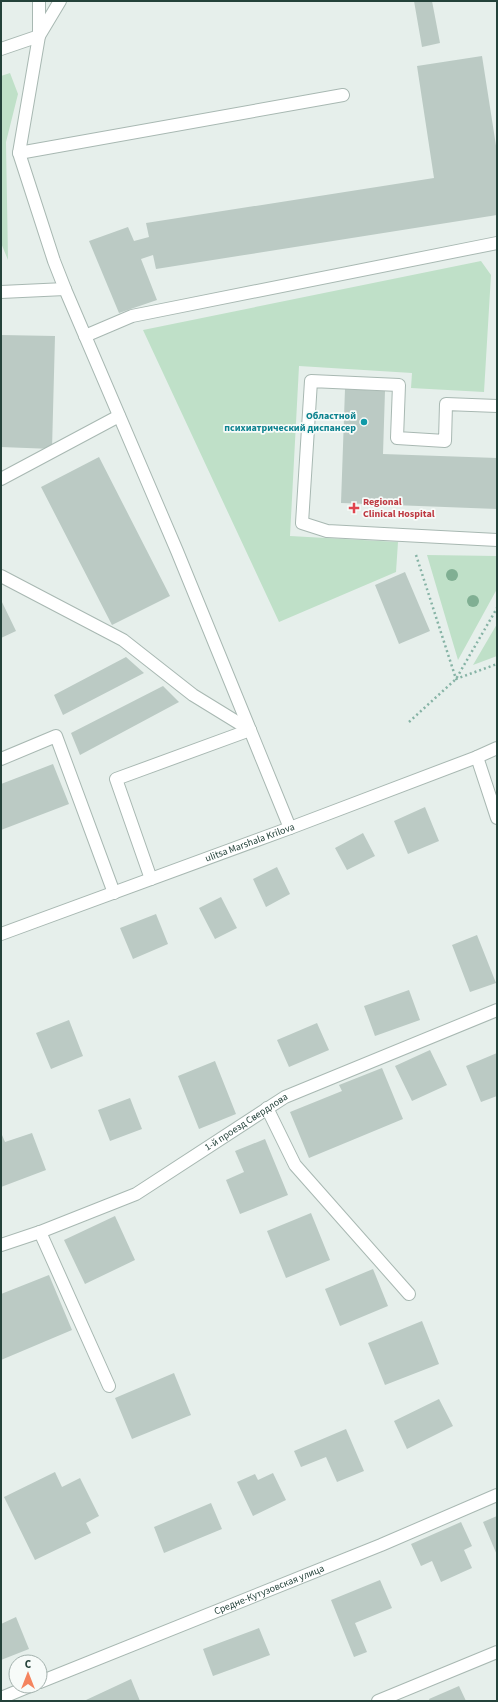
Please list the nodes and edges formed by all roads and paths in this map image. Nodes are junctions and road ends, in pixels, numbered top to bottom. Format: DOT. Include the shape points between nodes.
graph roads {
  1 [pos="39,1"];
  2 [pos="60,1"];
  3 [pos="39,36"];
  4 [pos="1,49"];
  5 [pos="343,95"];
  6 [pos="18,154"];
  7 [pos="497,243"];
  8 [pos="65,289"];
  9 [pos="1,292"];
  10 [pos="85,336"];
  11 [pos="497,406"];
  12 [pos="119,416"];
  13 [pos="1,480"];
  14 [pos="409,535"];
  15 [pos="497,540"];
  16 [pos="1,576"];
  17 [pos="497,608"];
  18 [pos="497,664"];
  19 [pos="456,679"];
  20 [pos="409,722"];
  21 [pos="250,730"];
  22 [pos="497,748"];
  23 [pos="477,757"];
  24 [pos="1,759"];
  25 [pos="497,818"];
  26 [pos="290,828"];
  27 [pos="151,879"];
  28 [pos="114,893"];
  29 [pos="1,934"];
  30 [pos="497,1010"];
  31 [pos="267,1108"];
  32 [pos="40,1232"];
  33 [pos="1,1245"];
  34 [pos="409,1294"];
  35 [pos="109,1386"];
  36 [pos="497,1495"];
  37 [pos="497,1652"];
  38 [pos="48,1679"];
  39 [pos="19,1696"];
  40 [pos="1,1698"];
  41 [pos="378,1701"];
  1 -- 3 [label="street"];
  2 -- 3 [label="street"];
  3 -- 4 [label="street"];
  3 -- 6 [label="street"];
  5 -- 6 [label="street"];
  6 -- 8 [label="street"];
  7 -- 10 [label="street" via="132,316"];
  8 -- 9 [label="street"];
  8 -- 10 [label="street"];
  10 -- 12 [label="street"];
  11 -- 14 [label="street" via="446,404 445,441 397,438 399,384 312,381 302,523 327,531"];
  12 -- 13 [label="street"];
  12 -- 21 [label="street"];
  14 -- 15 [label="street"];
  14 -- 19 [label="path"];
  16 -- 21 [label="street" via="123,640 193,695"];
  17 -- 19 [label="path"];
  18 -- 19 [label="path"];
  19 -- 20 [label="path"];
  21 -- 26 [label="street"];
  21 -- 27 [label="street" via="116,779"];
  22 -- 23 [label="street, ulitsa Marshala Krilova"];
  23 -- 25 [label="street"];
  23 -- 26 [label="street, ulitsa Marshala Krilova"];
  24 -- 28 [label="street" via="56,736"];
  26 -- 27 [label="street, ulitsa Marshala Krilova"];
  27 -- 28 [label="street, ulitsa Marshala Krilova"];
  28 -- 29 [label="street, ulitsa Marshala Krilova"];
  30 -- 31 [label="street, 1-й проезд Свердлова" via="285,1097"];
  31 -- 32 [label="street, 1-й проезд Свердлова" via="136,1194"];
  31 -- 34 [label="street" via="295,1165"];
  32 -- 33 [label="street, 1-й проезд Свердлова"];
  32 -- 35 [label="street"];
  36 -- 38 [label="street, Средне-Кутузовская улица" via="381,1545"];
  37 -- 41 [label="street"];
  39 -- 40 [label="street"];
}
